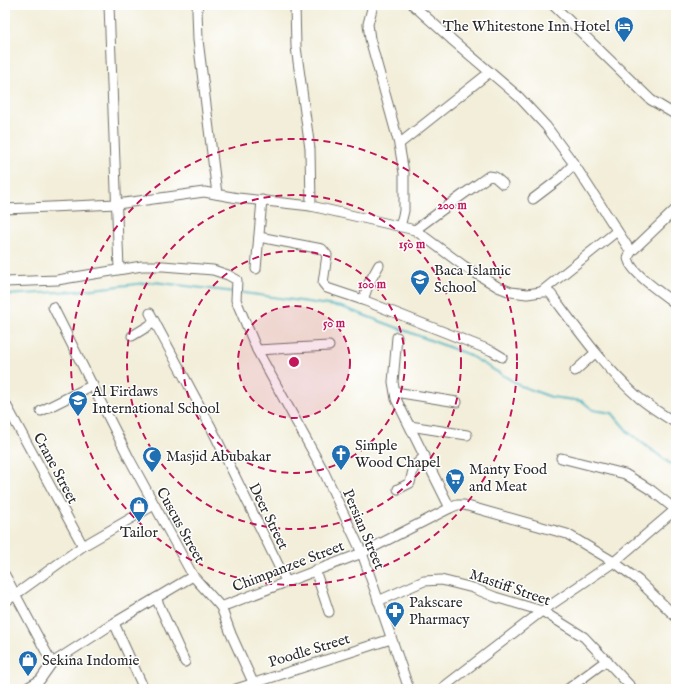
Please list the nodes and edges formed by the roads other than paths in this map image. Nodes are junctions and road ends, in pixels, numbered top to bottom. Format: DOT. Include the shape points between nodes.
graph roads {
  1 [pos="109,5"];
  2 [pos="198,5"];
  3 [pos="295,5"];
  4 [pos="373,5"];
  5 [pos="413,5"];
  6 [pos="553,5"];
  7 [pos="490,72"];
  8 [pos="676,115"];
  9 [pos="399,144"];
  10 [pos="574,164"];
  11 [pos="503,184"];
  12 [pos="217,194"];
  13 [pos="532,199"];
  14 [pos="262,200"];
  15 [pos="117,204"];
  16 [pos="312,206"];
  17 [pos="5,209"];
  18 [pos="676,209"];
  19 [pos="400,227"];
  20 [pos="415,230"];
  21 [pos="617,231"];
  22 [pos="259,237"];
  23 [pos="631,252"];
  24 [pos="379,266"];
  25 [pos="119,269"];
  26 [pos="256,269"];
  27 [pos="5,282"];
  28 [pos="541,292"];
  29 [pos="363,300"];
  30 [pos="676,304"];
  31 [pos="53,307"];
  32 [pos="150,313"];
  33 [pos="155,322"];
  34 [pos="132,336"];
  35 [pos="397,337"];
  36 [pos="329,346"];
  37 [pos="257,350"];
  38 [pos="595,352"];
  39 [pos="502,357"];
  40 [pos="574,371"];
  41 [pos="93,385"];
  42 [pos="395,392"];
  43 [pos="457,402"];
  44 [pos="5,403"];
  45 [pos="41,411"];
  46 [pos="676,423"];
  47 [pos="410,426"];
  48 [pos="467,436"];
  49 [pos="424,456"];
  50 [pos="561,458"];
  51 [pos="398,488"];
  52 [pos="154,505"];
  53 [pos="450,508"];
  54 [pos="676,510"];
  55 [pos="83,546"];
  56 [pos="362,553"];
  57 [pos="614,562"];
  58 [pos="315,570"];
  59 [pos="5,575"];
  60 [pos="193,576"];
  61 [pos="286,581"];
  62 [pos="16,595"];
  63 [pos="156,598"];
  64 [pos="378,601"];
  65 [pos="5,602"];
  66 [pos="221,606"];
  67 [pos="542,610"];
  68 [pos="329,612"];
  69 [pos="676,617"];
  70 [pos="114,623"];
  71 [pos="391,639"];
  72 [pos="607,660"];
  73 [pos="185,662"];
  74 [pos="52,663"];
  75 [pos="40,680"];
  76 [pos="255,686"];
  77 [pos="24,689"];
  78 [pos="44,689"];
  79 [pos="144,689"];
  80 [pos="236,689"];
  81 [pos="409,689"];
  82 [pos="441,689"];
  83 [pos="568,689"];
  84 [pos="633,689"];
  1 -- 15 [label="street"];
  2 -- 12 [label="street" via="198,40"];
  3 -- 16 [label="street" via="296,47 310,149"];
  4 -- 9 [label="street" via="368,24 370,39"];
  5 -- 7 [label="street"];
  6 -- 8 [label="street" via="651,100"];
  7 -- 9 [label="street"];
  7 -- 10 [label="street" via="519,97 546,126"];
  9 -- 19 [label="street" via="405,188"];
  10 -- 13 [label="street" via="558,180"];
  10 -- 21 [label="street"];
  11 -- 20 [label="street" via="495,177 489,176"];
  12 -- 14 [label="street"];
  12 -- 15 [label="street" via="204,192"];
  14 -- 16 [label="street"];
  14 -- 22 [label="street"];
  15 -- 17 [label="street"];
  15 -- 25 [label="street"];
  16 -- 19 [label="street"];
  18 -- 23 [label="street"];
  19 -- 20 [label="street"];
  20 -- 28 [label="street" via="498,287 527,294"];
  21 -- 23 [label="street"];
  21 -- 28 [label="street"];
  22 -- 26 [label="street"];
  22 -- 29 [label="street" via="322,249 327,255 323,283 326,287"];
  23 -- 30 [label="street" via="629,263 635,270"];
  24 -- 29 [label="street"];
  25 -- 27 [label="street" via="57,280"];
  25 -- 37 [label="street, Persian Street" via="163,266 212,270 233,277 238,284 237,299"];
  28 -- 38 [label="street" via="551,294"];
  29 -- 39 [label="street"];
  31 -- 41 [label="street, Cuscus Street"];
  32 -- 33 [label="street, Deer Street"];
  33 -- 34 [label="street"];
  33 -- 61 [label="street, Deer Street" via="210,425"];
  35 -- 42 [label="street" via="393,382"];
  36 -- 37 [label="street"];
  37 -- 56 [label="street, Persian Street" via="324,472"];
  38 -- 40 [label="street"];
  38 -- 46 [label="street" via="638,397"];
  41 -- 45 [label="street"];
  41 -- 52 [label="street, Cuscus Street"];
  42 -- 43 [label="street"];
  42 -- 47 [label="street"];
  44 -- 55 [label="street, Crane Street"];
  47 -- 48 [label="street"];
  47 -- 49 [label="street"];
  49 -- 51 [label="street" via="414,466 410,483"];
  49 -- 53 [label="street"];
  50 -- 54 [label="street" via="625,474"];
  52 -- 55 [label="street"];
  52 -- 60 [label="street, Cuscus Street"];
  53 -- 56 [label="street, Chimpanzee Street"];
  53 -- 57 [label="street, Chimpanzee Street" via="464,505 568,534"];
  54 -- 57 [label="street"];
  55 -- 62 [label="street"];
  56 -- 58 [label="street, Chimpanzee Street"];
  56 -- 64 [label="street, Persian Street"];
  57 -- 67 [label="street"];
  57 -- 69 [label="street, Chimpanzee Street" via="638,580"];
  58 -- 61 [label="street, Chimpanzee Street"];
  58 -- 68 [label="street"];
  59 -- 62 [label="street"];
  60 -- 63 [label="street"];
  60 -- 66 [label="street, Cuscus Street"];
  61 -- 66 [label="street, Chimpanzee Street"];
  62 -- 65 [label="street"];
  62 -- 74 [label="street"];
  63 -- 70 [label="street"];
  63 -- 73 [label="street"];
  64 -- 67 [label="street, Mastiff Street" via="424,581 441,580"];
  64 -- 71 [label="street, Persian Street"];
  66 -- 76 [label="street, Cuscus Street"];
  67 -- 72 [label="street, Mastiff Street" via="584,637"];
  67 -- 82 [label="street"];
  70 -- 74 [label="street"];
  70 -- 79 [label="street"];
  71 -- 76 [label="street, Poodle Street"];
  71 -- 81 [label="street, Persian Street"];
  72 -- 83 [label="street"];
  72 -- 84 [label="street, Mastiff Street"];
  74 -- 75 [label="street"];
  75 -- 77 [label="street"];
  75 -- 78 [label="street"];
  76 -- 80 [label="street, Poodle Street"];
}
